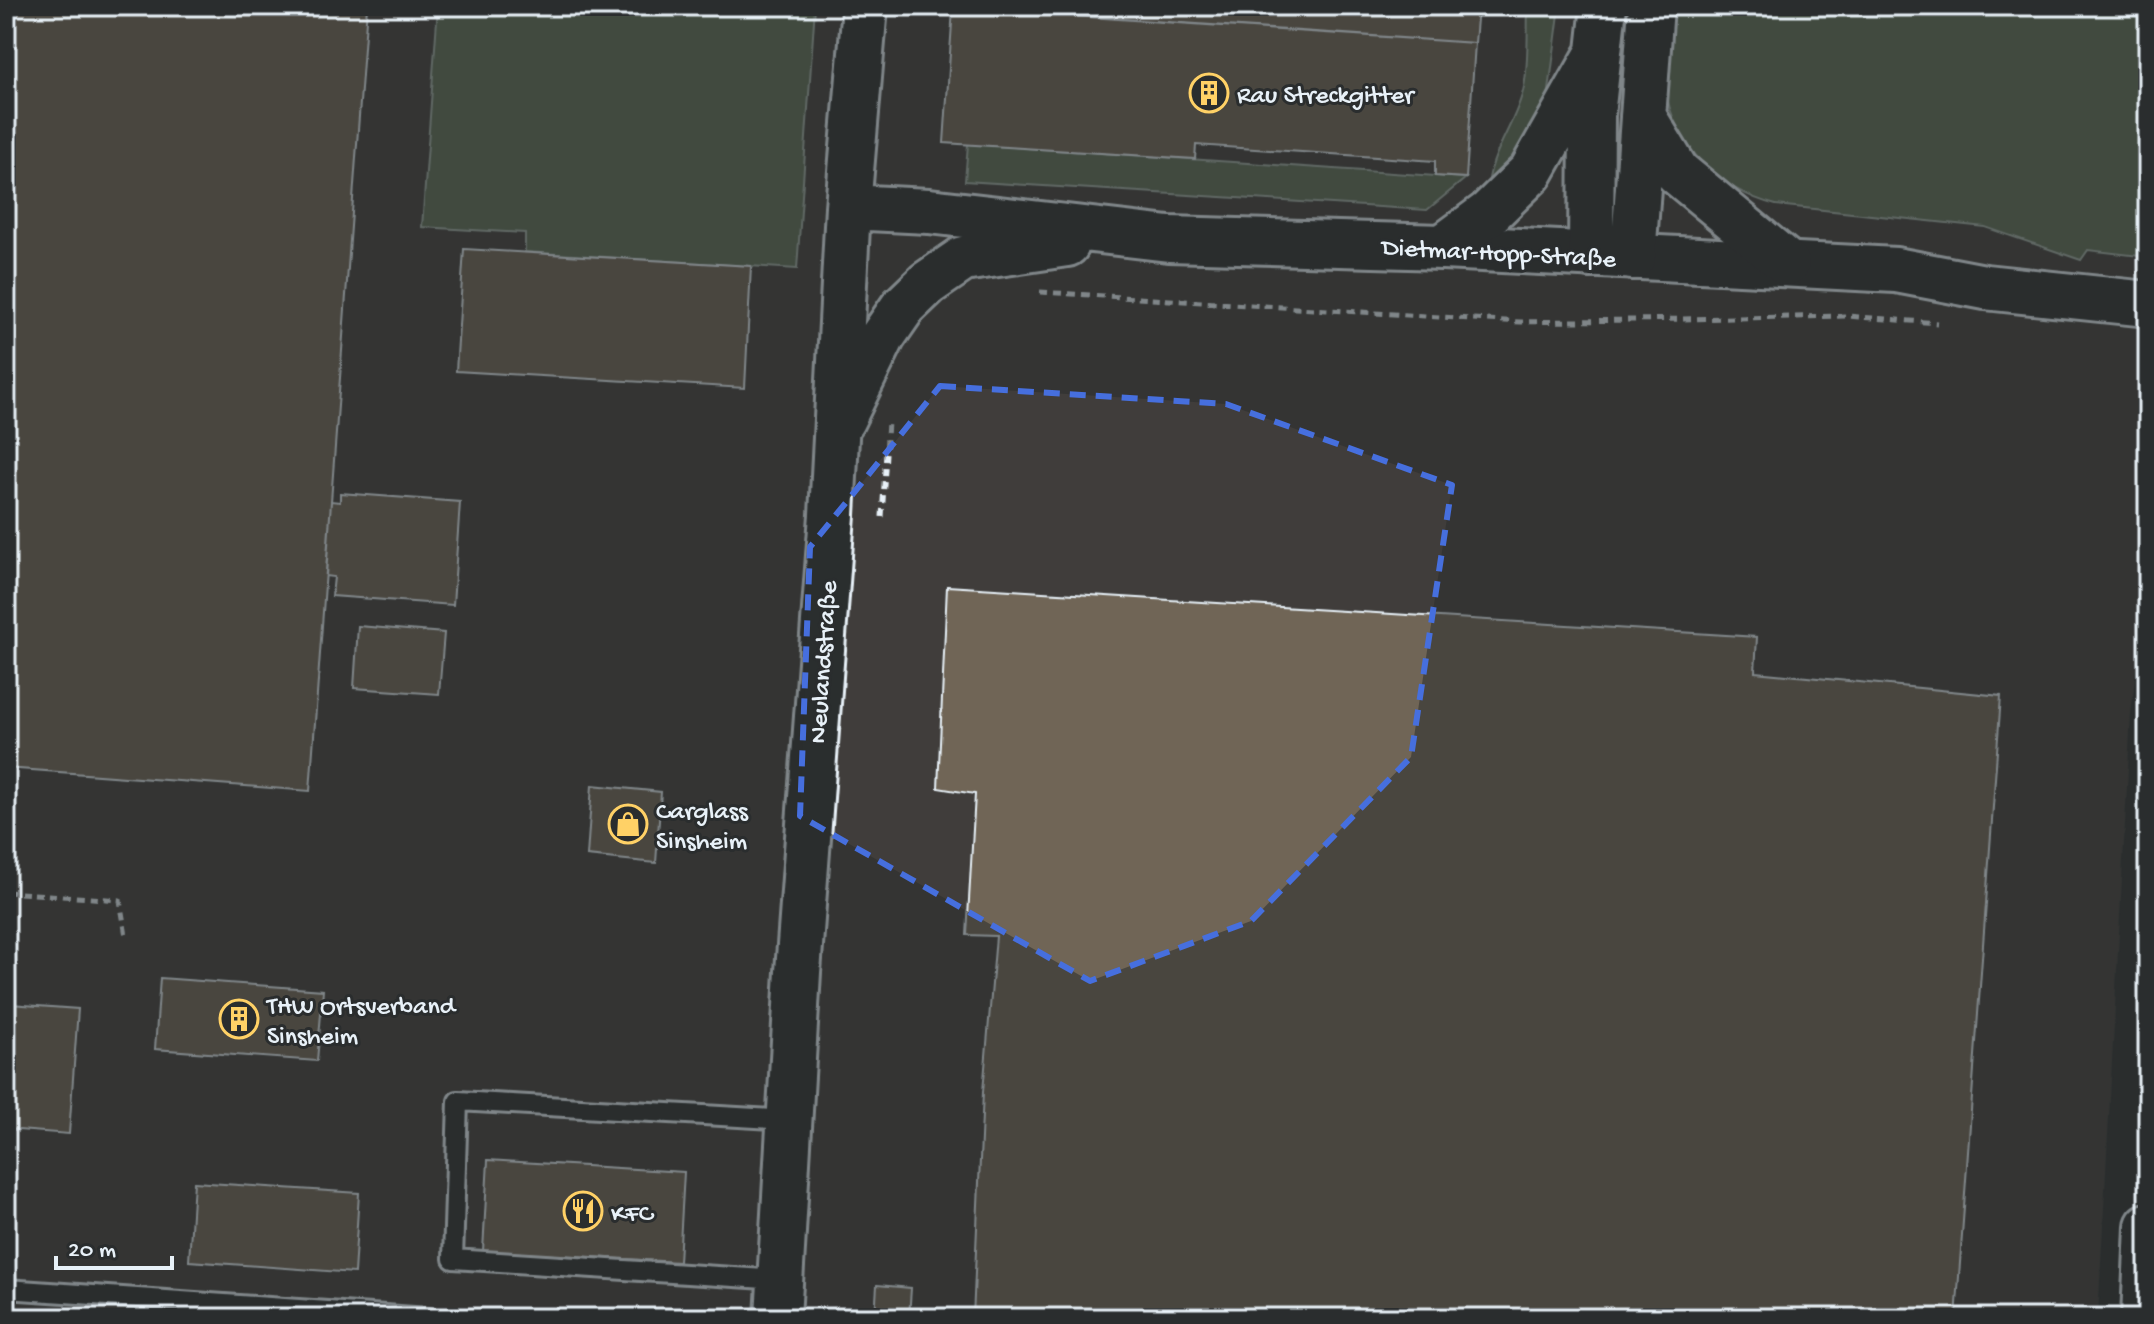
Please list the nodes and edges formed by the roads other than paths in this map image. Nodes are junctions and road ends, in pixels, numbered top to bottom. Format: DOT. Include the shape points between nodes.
graph roads {
  1 [pos="865,6"];
  2 [pos="1604,6"];
  3 [pos="1651,6"];
  4 [pos="1599,52"];
  5 [pos="1643,116"];
  6 [pos="848,207"];
  7 [pos="1169,239"];
  8 [pos="1443,247"];
  9 [pos="1612,256"];
  10 [pos="1787,263"];
  11 [pos="2148,304"];
  12 [pos="835,433"];
  13 [pos="790,1120"];
  14 [pos="2148,1226"];
  15 [pos="6,1289"];
  16 [pos="779,1299"];
  17 [pos="429,1318"];
  18 [pos="2144,1318"];
  1 -- 6 [label="main road, Neulandstraße"];
  2 -- 4 [label="main road"];
  3 -- 5 [label="main road"];
  4 -- 8 [label="main road" via="1531,172"];
  4 -- 9 [label="main road" via="1592,115"];
  5 -- 9 [label="main road"];
  5 -- 10 [label="main road" via="1677,172"];
  6 -- 7 [label="main road, Dietmar-Hopp-Straße" via="929,211"];
  6 -- 12 [label="main road, Neulandstraße"];
  7 -- 8 [label="main road, Dietmar-Hopp-Straße"];
  7 -- 12 [label="main road" via="1050,244 963,259 903,307"];
  8 -- 9 [label="main road, Dietmar-Hopp-Straße"];
  9 -- 10 [label="main road, Dietmar-Hopp-Straße"];
  10 -- 11 [label="main road, Dietmar-Hopp-Straße" via="1896,270 1985,287"];
  12 -- 13 [label="main road, Neulandstraße"];
  13 -- 16 [label="main road, Neulandstraße"];
  13 -- 16 [label="lane" via="458,1101 453,1259"];
  14 -- 18 [label="main road"];
  15 -- 17 [label="lane"];
}
